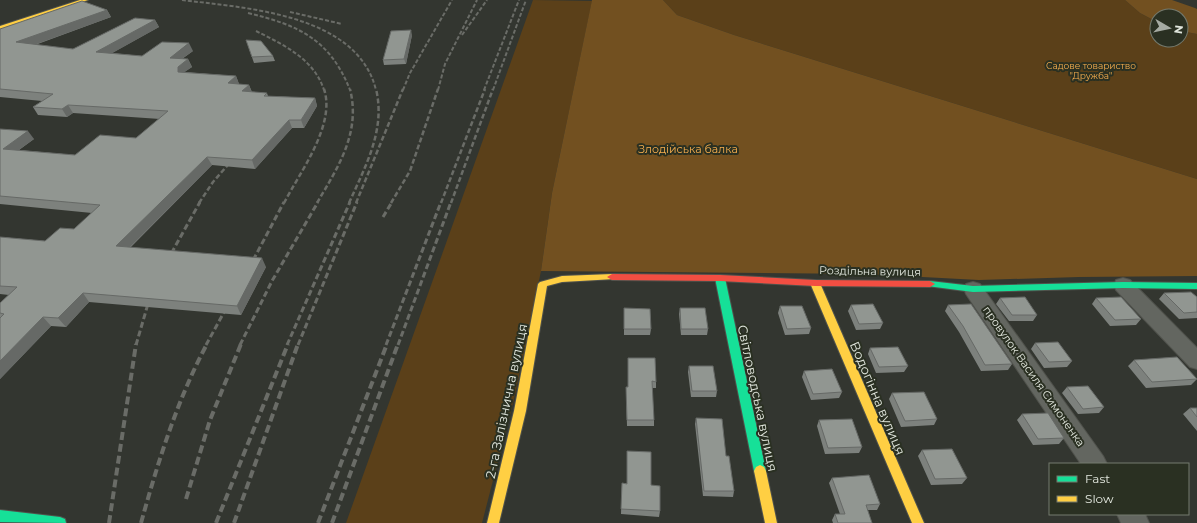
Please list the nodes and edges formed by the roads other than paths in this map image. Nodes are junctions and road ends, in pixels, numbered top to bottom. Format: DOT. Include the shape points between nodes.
graph roads {
  1 [pos="85,0"];
  2 [pos="0,28"];
  3 [pos="720,278"];
  4 [pos="815,283"];
  5 [pos="543,284"];
  6 [pos="1123,285"];
  7 [pos="1197,286"];
  8 [pos="973,289"];
  9 [pos="1197,361"];
  10 [pos="1094,463"];
  11 [pos="0,516"];
  12 [pos="60,523"];
  13 [pos="493,523"];
  14 [pos="771,523"];
  15 [pos="918,523"];
  1 -- 2 [label="street"];
  3 -- 4 [label="street, Роздільна вулиця"];
  3 -- 5 [label="street, Роздільна вулиця" via="562,279"];
  3 -- 14 [label="street, Світловодська вулиця"];
  4 -- 8 [label="street, Роздільна вулиця" via="918,283"];
  4 -- 15 [label="street, Водогінна вулиця"];
  5 -- 13 [label="street, 2-га Залізнична вулиця" via="520,412"];
  6 -- 7 [label="street, Роздільна вулиця"];
  6 -- 8 [label="street, Роздільна вулиця"];
  6 -- 9 [label="street"];
  8 -- 10 [label="street, провулок Василя Симоненка"];
  11 -- 12 [label="street"];
}
